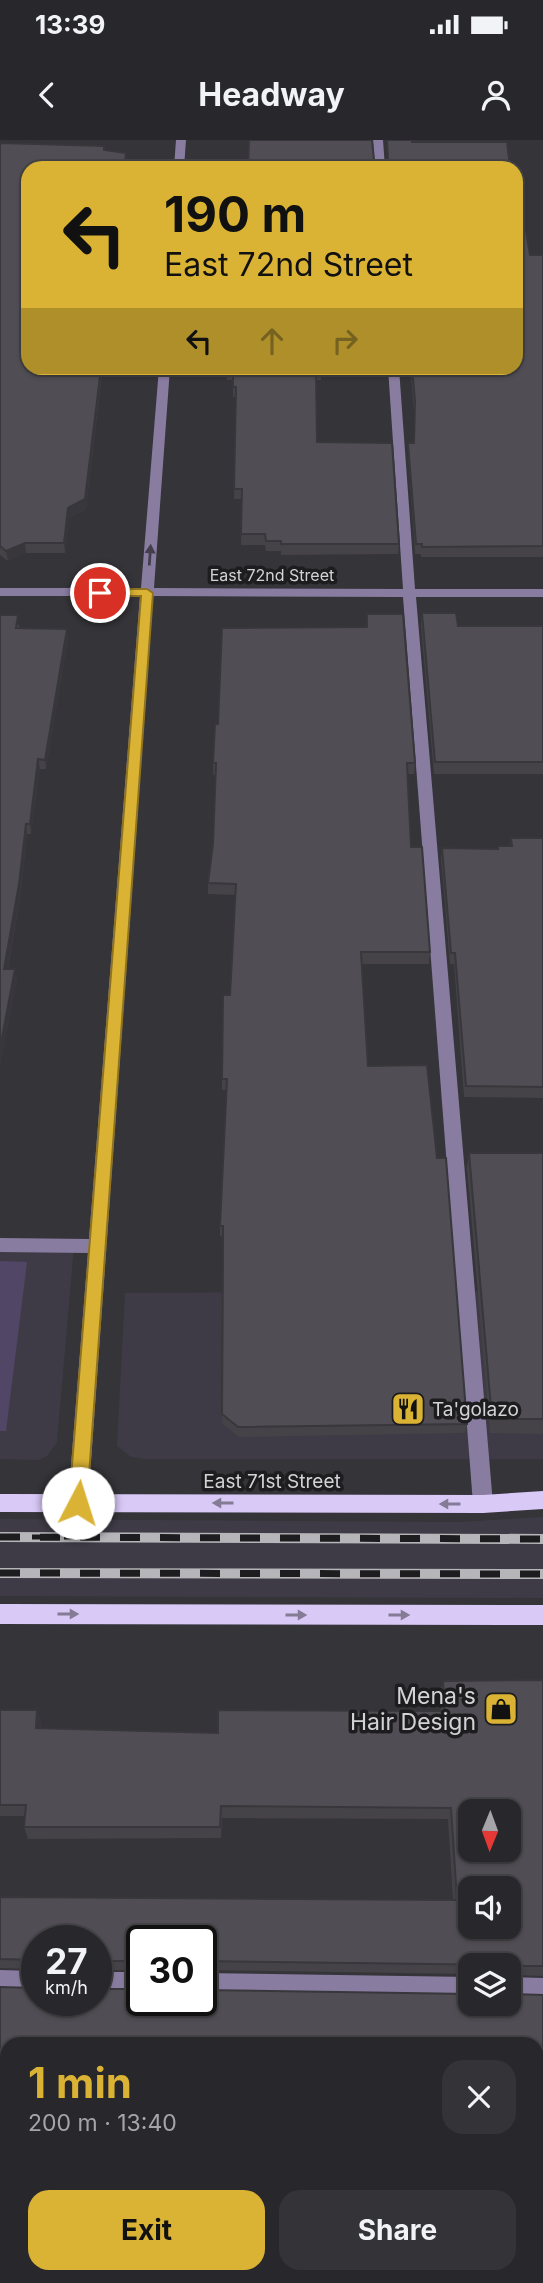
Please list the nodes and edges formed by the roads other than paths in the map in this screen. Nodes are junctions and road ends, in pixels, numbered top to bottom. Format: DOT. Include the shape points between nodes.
graph roads {
  1 [pos="181,140"];
  2 [pos="378,140"];
  3 [pos="180,161"];
  4 [pos="380,161"];
  5 [pos="163,375"];
  6 [pos="394,375"];
  7 [pos="0,592"];
  8 [pos="147,593"];
  9 [pos="409,593"];
  10 [pos="543,593"];
  11 [pos="0,1245"];
  12 [pos="97,1246"];
  13 [pos="543,1500"];
  14 [pos="0,1503"];
  15 [pos="78,1503"];
  16 [pos="483,1504"];
  17 [pos="0,1614"];
  18 [pos="543,1615"];
  19 [pos="0,1982"];
  20 [pos="21,1983"];
  21 [pos="217,1985"];
  22 [pos="458,1989"];
  23 [pos="521,1989"];
  24 [pos="543,1990"];
  1 -- 3 [label="street"];
  2 -- 4 [label="street"];
  8 -- 5 [label="street, one-way"];
  6 -- 9 [label="street"];
  7 -- 8 [label="street, East 72nd Street"];
  8 -- 9 [label="street, East 72nd Street"];
  8 -- 12 [label="street"];
  9 -- 10 [label="street, East 72nd Street"];
  9 -- 16 [label="street"];
  11 -- 12 [label="street"];
  12 -- 15 [label="street"];
  13 -- 16 [label="main road, East 71st Street"];
  14 -- 15 [label="main road, East 71st Street"];
  16 -- 15 [label="main road, East 71st Street, one-way"];
  17 -- 18 [label="main road, one-way"];
  19 -- 20 [label="street"];
  21 -- 22 [label="street"];
  23 -- 24 [label="street"];
}
